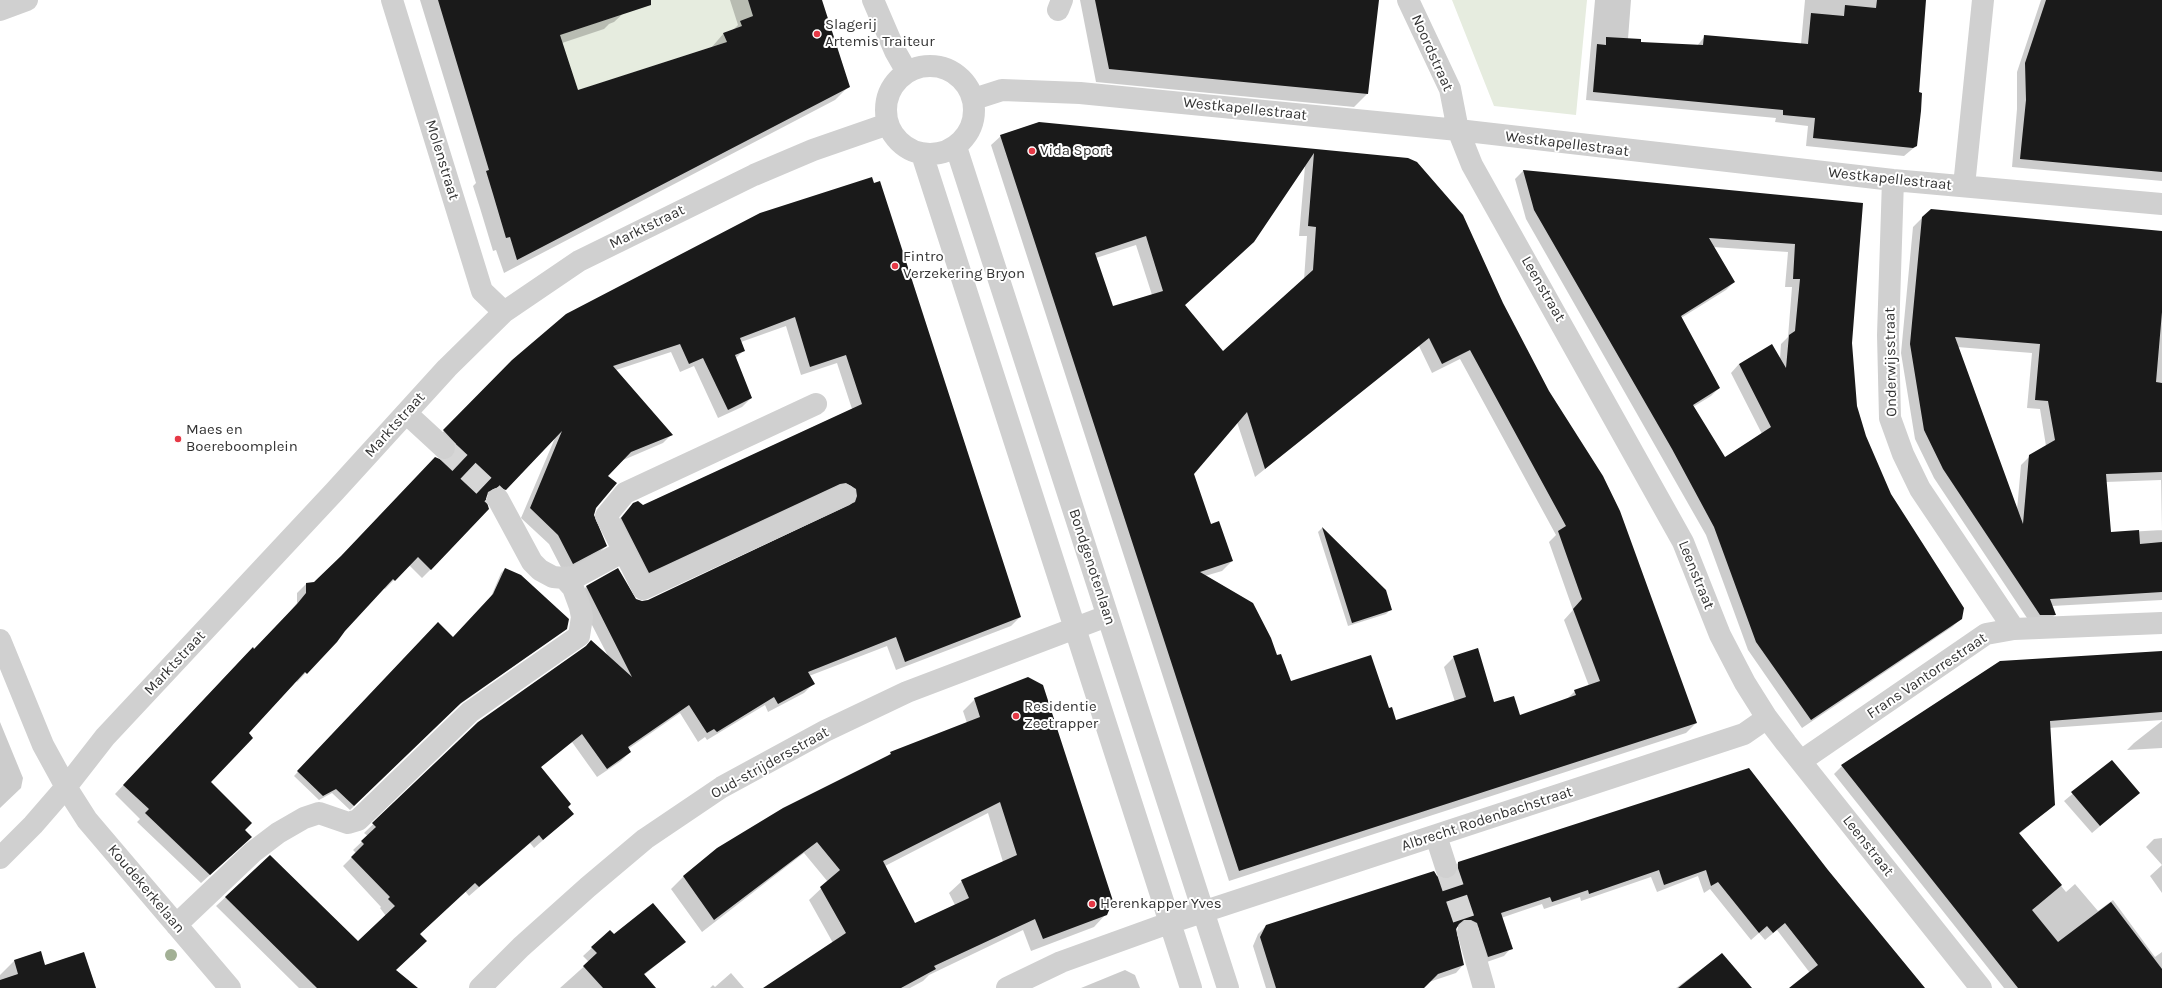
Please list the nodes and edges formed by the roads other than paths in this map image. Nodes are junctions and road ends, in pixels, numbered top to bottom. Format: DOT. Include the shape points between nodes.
graph roads {
  1 [pos="27,0"];
  2 [pos="392,0"];
  3 [pos="873,0"];
  4 [pos="1408,0"];
  5 [pos="1983,0"];
  6 [pos="0,10"];
  7 [pos="907,72"];
  8 [pos="974,99"];
  9 [pos="888,124"];
  10 [pos="1458,130"];
  11 [pos="956,147"];
  12 [pos="922,154"];
  13 [pos="1893,180"];
  14 [pos="1964,186"];
  15 [pos="2162,204"];
  16 [pos="504,312"];
  17 [pos="816,404"];
  18 [pos="406,413"];
  19 [pos="444,448"];
  20 [pos="845,495"];
  21 [pos="498,499"];
  22 [pos="624,551"];
  23 [pos="564,578"];
  24 [pos="1107,616"];
  25 [pos="2162,623"];
  26 [pos="1073,629"];
  27 [pos="2014,629"];
  28 [pos="0,640"];
  29 [pos="1767,718"];
  30 [pos="1801,762"];
  31 [pos="66,788"];
  32 [pos="1436,836"];
  33 [pos="0,858"];
  34 [pos="1446,867"];
  35 [pos="1203,913"];
  36 [pos="1169,922"];
  37 [pos="176,925"];
  38 [pos="1468,932"];
  39 [pos="230,988"];
  40 [pos="480,988"];
  41 [pos="1007,988"];
  42 [pos="1190,988"];
  43 [pos="1228,988"];
  44 [pos="1484,988"];
  45 [pos="1981,988"];
  1 -- 6 [label="street"];
  2 -- 16 [label="street, Molenstraat" via="482,291"];
  3 -- 7 [label="street"];
  4 -- 10 [label="street, Noordstraat" via="1450,88"];
  5 -- 14 [label="street"];
  7 -- 8 [label="street" via="927,65 947,68 964,80"];
  7 -- 9 [label="street" via="892,86 886,105"];
  8 -- 10 [label="street, Westkapellestraat" via="1002,90 1080,93"];
  8 -- 11 [label="street" via="975,117 968,134"];
  9 -- 12 [label="street" via="895,138 907,148"];
  9 -- 16 [label="street, Marktstraat" via="813,150 754,175 579,261"];
  10 -- 13 [label="street, Westkapellestraat"];
  10 -- 29 [label="street, Leenstraat" via="1472,164 1683,542 1720,635"];
  11 -- 12 [label="street" via="939,154"];
  11 -- 24 [label="street, Bondgenotenlaan"];
  12 -- 26 [label="street"];
  13 -- 14 [label="street, Westkapellestraat"];
  13 -- 27 [label="street, Onderwijsstraat" via="1888,335 1890,418 1903,454 1920,489"];
  14 -- 15 [label="street, Westkapellestraat"];
  16 -- 18 [label="street, Marktstraat"];
  17 -- 22 [label="street" via="625,493 606,516"];
  18 -- 19 [label="street"];
  18 -- 31 [label="street, Marktstraat" via="105,737"];
  20 -- 22 [label="street" via="643,589"];
  21 -- 23 [label="street" via="532,562 553,577"];
  22 -- 23 [label="street" via="576,577"];
  23 -- 37 [label="street" via="573,588 580,607 582,617 579,636 470,712 358,820 348,823 319,813 304,818 278,833 253,852"];
  24 -- 26 [label="street, Oud-strijdersstraat"];
  24 -- 35 [label="street, Bondgenotenlaan"];
  25 -- 27 [label="street, Frans Vantorrestraat"];
  26 -- 36 [label="street"];
  26 -- 40 [label="street, Oud-strijdersstraat" via="907,692 825,731 722,787 628,853 521,947"];
  27 -- 30 [label="street, Frans Vantorrestraat" via="1986,634"];
  28 -- 31 [label="street, Koudekerkelaan" via="43,745"];
  29 -- 30 [label="street, Leenstraat"];
  29 -- 32 [label="street, Albrecht Rodenbachstraat" via="1744,734"];
  30 -- 45 [label="street, Leenstraat"];
  31 -- 33 [label="street, Marktstraat"];
  31 -- 37 [label="street, Koudekerkelaan" via="87,820"];
  32 -- 34 [label="street"];
  32 -- 35 [label="street, Albrecht Rodenbachstraat"];
  35 -- 36 [label="street, Albrecht Rodenbachstraat"];
  35 -- 43 [label="street, Bondgenotenlaan"];
  36 -- 41 [label="street, Albrecht Rodenbachstraat" via="1061,962"];
  36 -- 42 [label="street"];
  37 -- 39 [label="street, Koudekerkelaan"];
  38 -- 44 [label="street"];
}
